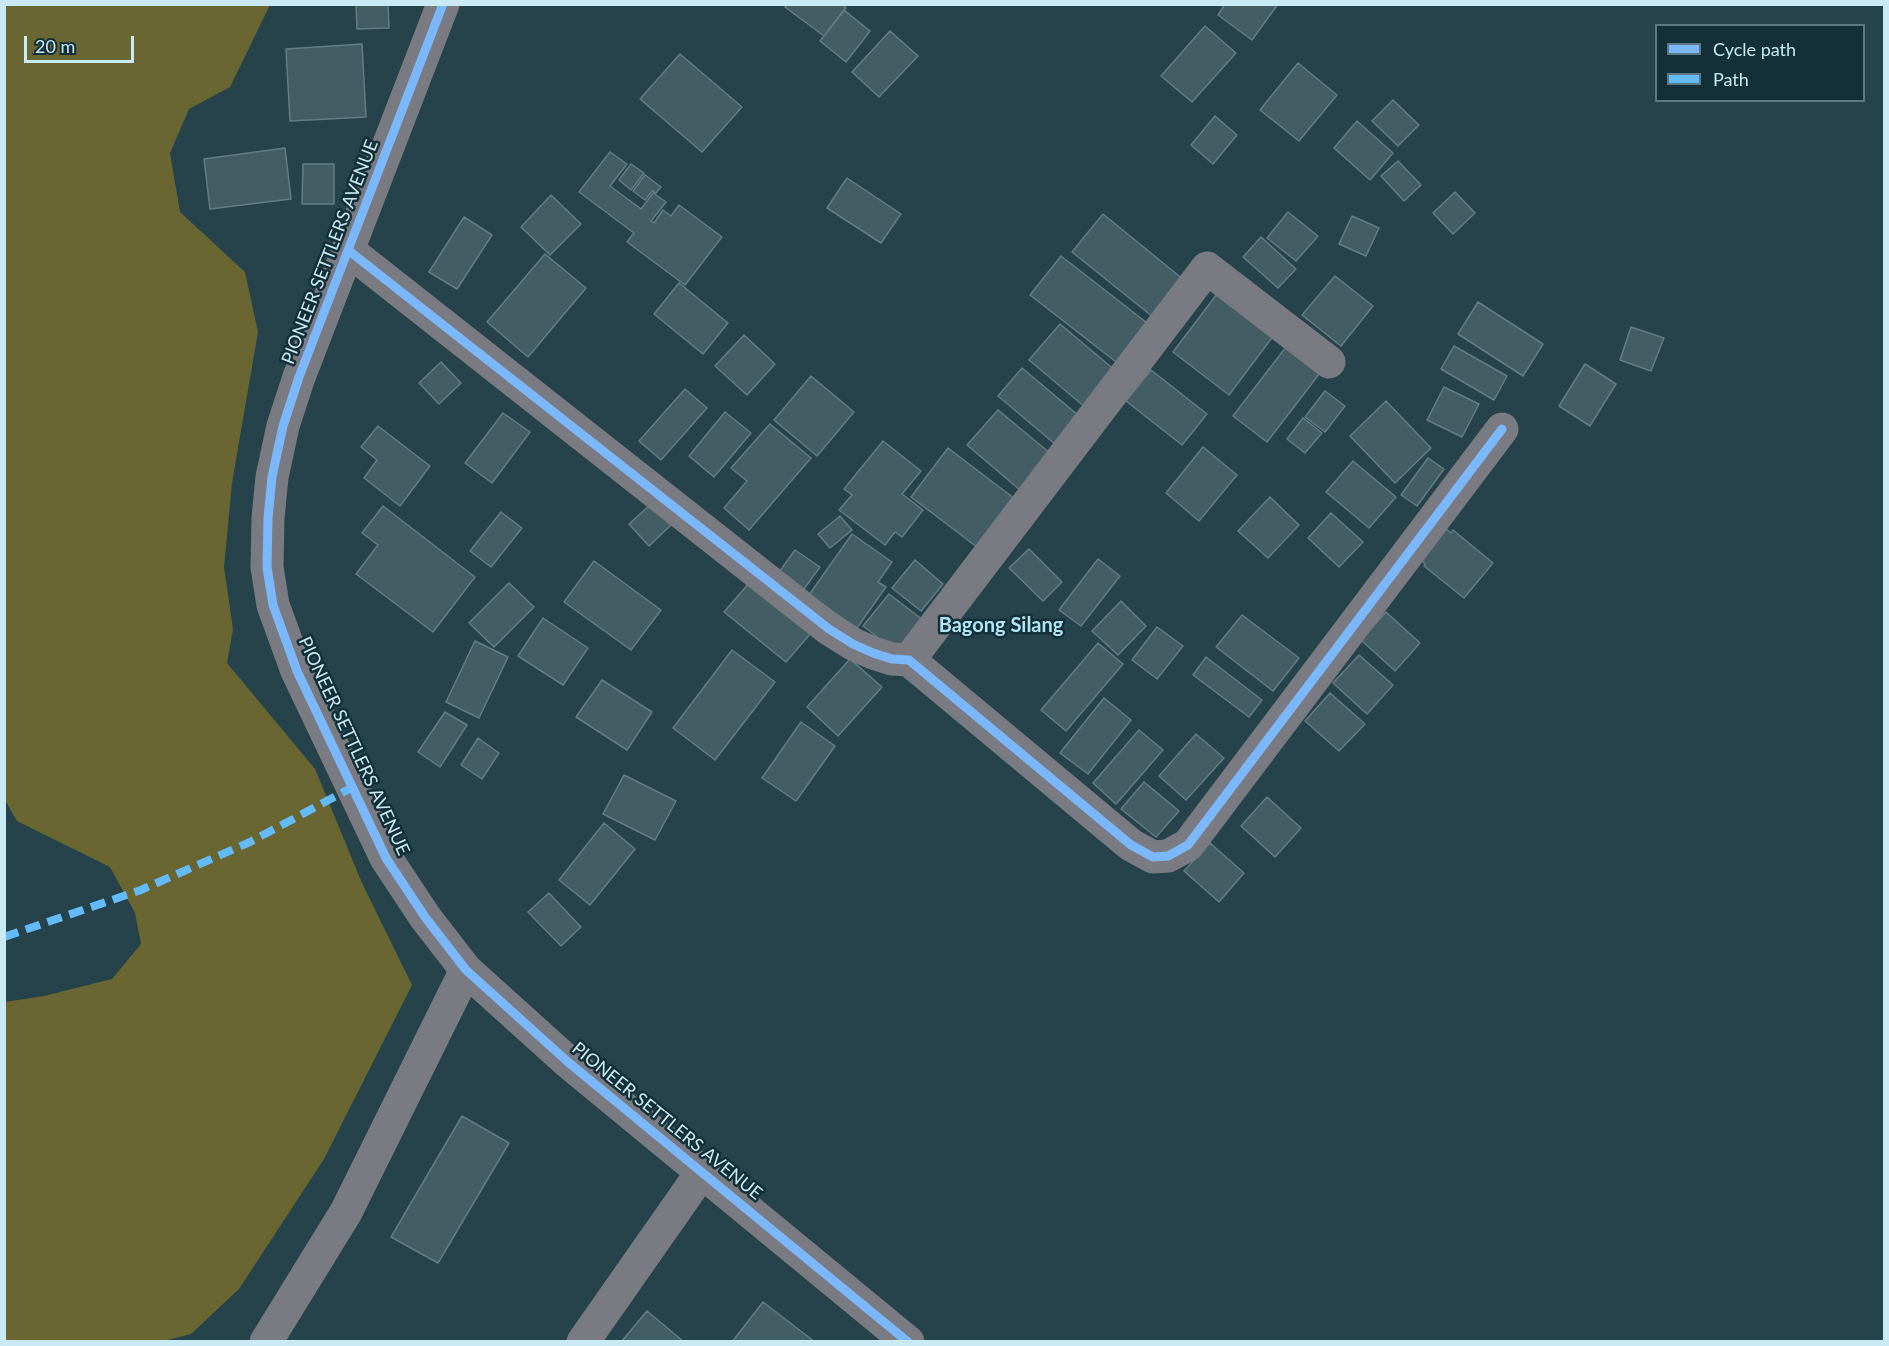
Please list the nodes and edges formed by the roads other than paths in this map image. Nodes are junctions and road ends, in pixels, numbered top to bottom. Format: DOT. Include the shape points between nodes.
graph roads {
  1 [pos="443,4"];
  2 [pos="348,250"];
  3 [pos="1329,362"];
  4 [pos="1502,429"];
  5 [pos="909,660"];
  6 [pos="466,970"];
  7 [pos="702,1172"];
  8 [pos="266,1341"];
  9 [pos="583,1341"];
  10 [pos="908,1341"];
  1 -- 2 [label="street, PIONEER SETTLERS AVENUE"];
  2 -- 5 [label="street" via="829,629 873,653"];
  2 -- 6 [label="street, PIONEER SETTLERS AVENUE" via="299,377 272,477 267,567 273,604 297,670 386,858"];
  3 -- 5 [label="street" via="1207,268"];
  4 -- 5 [label="street" via="1188,845 1168,856 1153,857 1131,845"];
  6 -- 7 [label="street, PIONEER SETTLERS AVENUE" via="568,1062"];
  6 -- 8 [label="street" via="346,1212"];
  7 -- 9 [label="street"];
  7 -- 10 [label="street, PIONEER SETTLERS AVENUE"];
}
